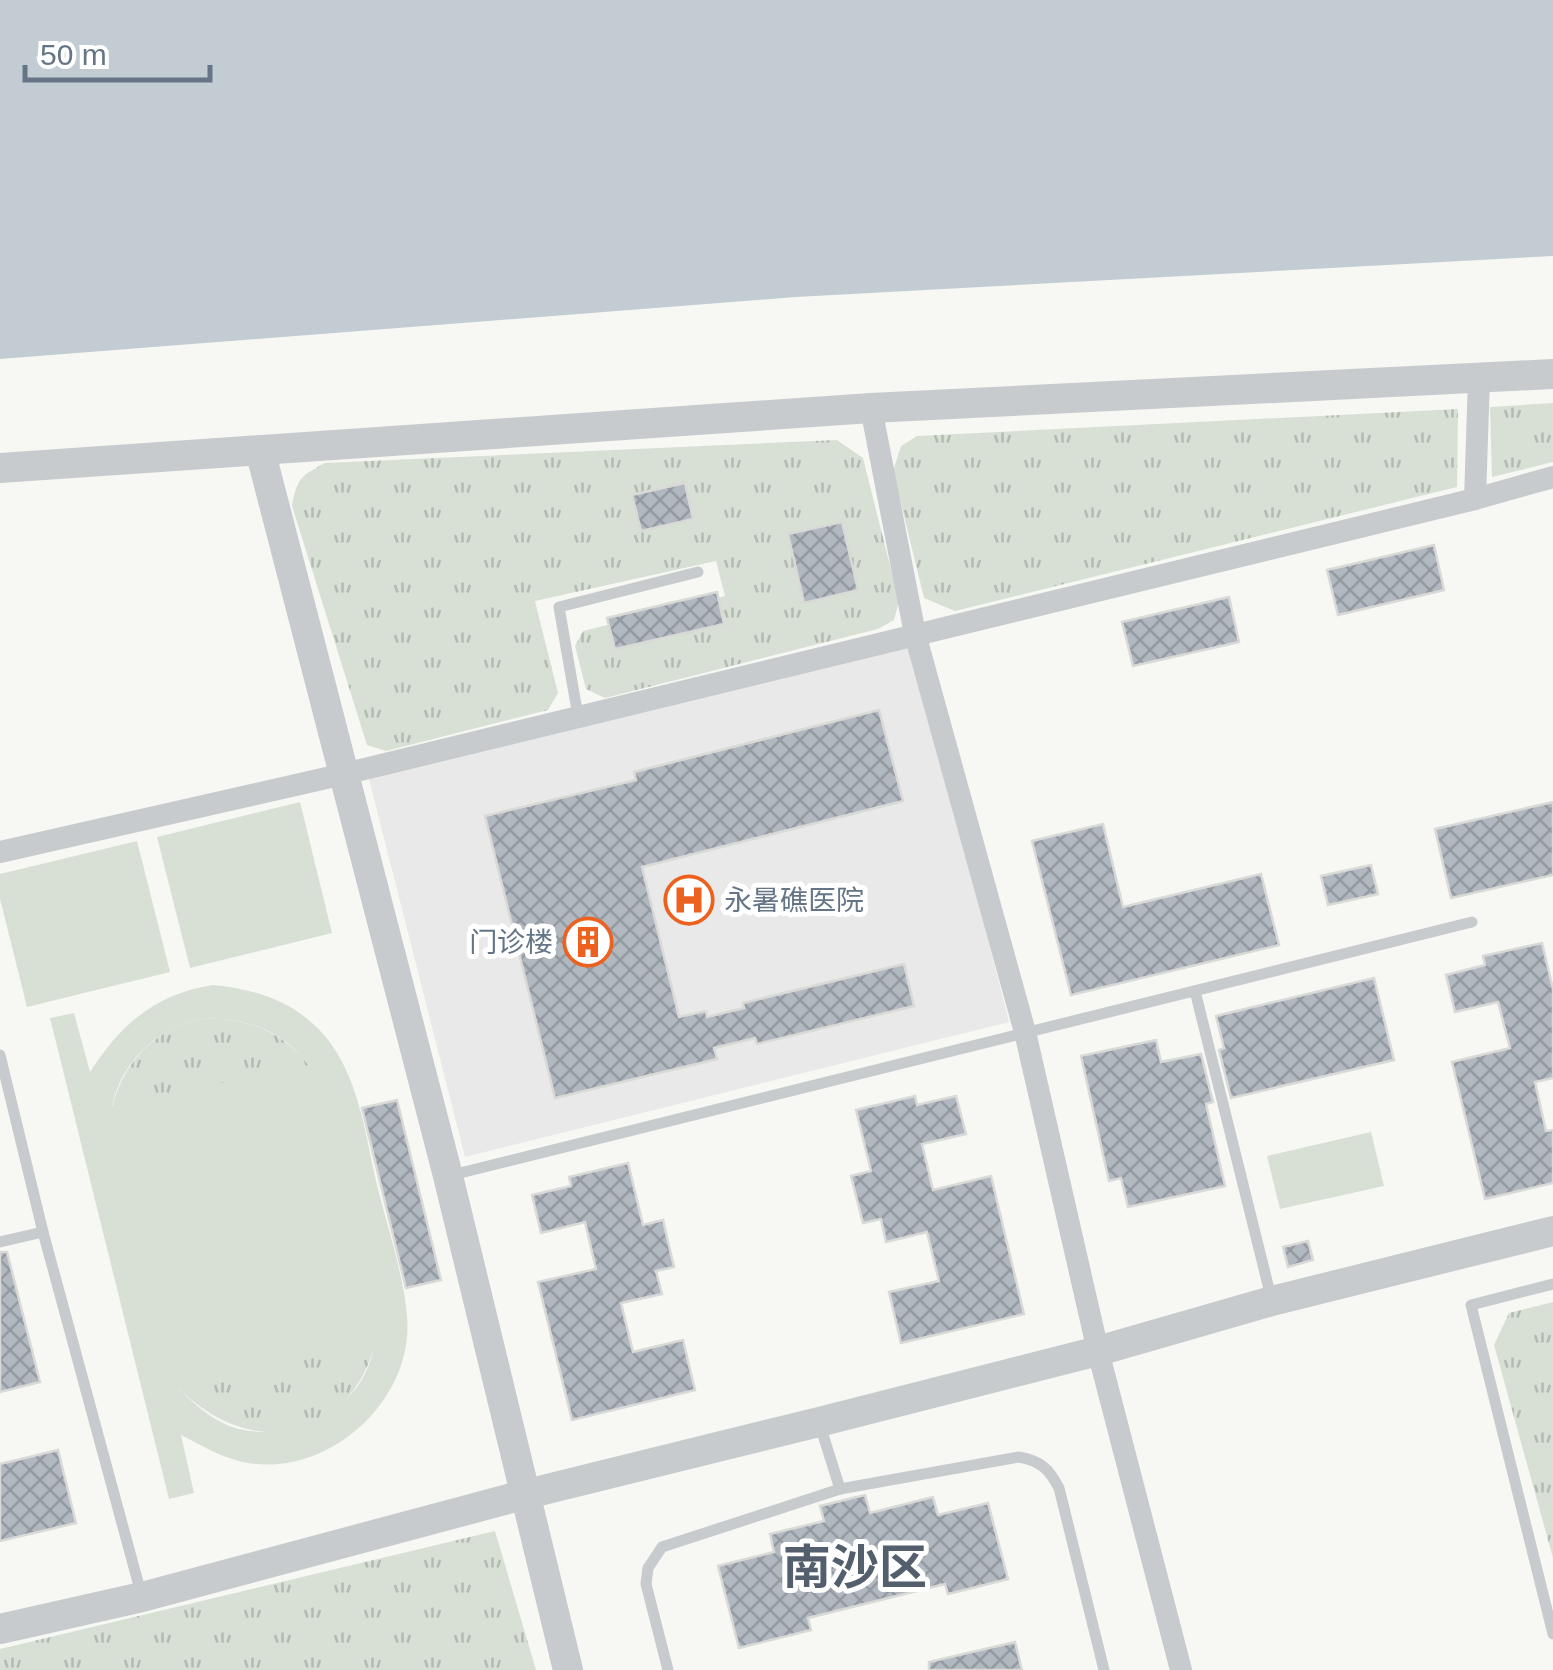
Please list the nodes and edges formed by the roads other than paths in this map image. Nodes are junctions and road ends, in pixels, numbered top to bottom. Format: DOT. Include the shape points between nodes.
graph roads {
  1 [pos="1553,374"];
  2 [pos="1479,378"];
  3 [pos="871,408"];
  4 [pos="260,450"];
  5 [pos="0,468"];
  6 [pos="1553,477"];
  7 [pos="1475,499"];
  8 [pos="698,572"];
  9 [pos="915,634"];
  10 [pos="578,716"];
  11 [pos="344,774"];
  12 [pos="0,852"];
  13 [pos="1472,922"];
  14 [pos="1195,990"];
  15 [pos="1025,1032"];
  16 [pos="0,1056"];
  17 [pos="448,1176"];
  18 [pos="44,1232"];
  19 [pos="1553,1232"];
  20 [pos="0,1242"];
  21 [pos="1553,1284"];
  22 [pos="1272,1301"];
  23 [pos="1098,1351"];
  24 [pos="819,1422"];
  25 [pos="840,1489"];
  26 [pos="523,1494"];
  27 [pos="142,1597"];
  28 [pos="0,1629"];
  29 [pos="1553,1634"];
  30 [pos="568,1670"];
  31 [pos="668,1670"];
  32 [pos="1104,1670"];
  33 [pos="1181,1670"];
  1 -- 2 [label="street"];
  2 -- 3 [label="street"];
  2 -- 7 [label="street"];
  3 -- 4 [label="street"];
  3 -- 9 [label="street"];
  4 -- 5 [label="street"];
  4 -- 11 [label="street"];
  6 -- 7 [label="street"];
  7 -- 9 [label="street"];
  8 -- 10 [label="lane" via="559,607"];
  9 -- 10 [label="street"];
  9 -- 15 [label="street"];
  10 -- 11 [label="street"];
  11 -- 12 [label="street"];
  11 -- 17 [label="street"];
  13 -- 14 [label="lane"];
  14 -- 15 [label="lane"];
  14 -- 22 [label="lane"];
  15 -- 17 [label="lane"];
  15 -- 23 [label="street"];
  16 -- 18 [label="lane"];
  17 -- 26 [label="street"];
  18 -- 20 [label="lane"];
  18 -- 27 [label="lane"];
  19 -- 22 [label="street"];
  21 -- 29 [label="lane" via="1472,1305"];
  22 -- 23 [label="street"];
  23 -- 24 [label="street"];
  23 -- 33 [label="street"];
  24 -- 25 [label="lane"];
  24 -- 26 [label="street"];
  25 -- 31 [label="lane" via="662,1547 646,1584"];
  25 -- 32 [label="lane" via="1019,1457 1038,1460 1059,1488"];
  26 -- 27 [label="street"];
  26 -- 30 [label="street"];
  27 -- 28 [label="street"];
}
